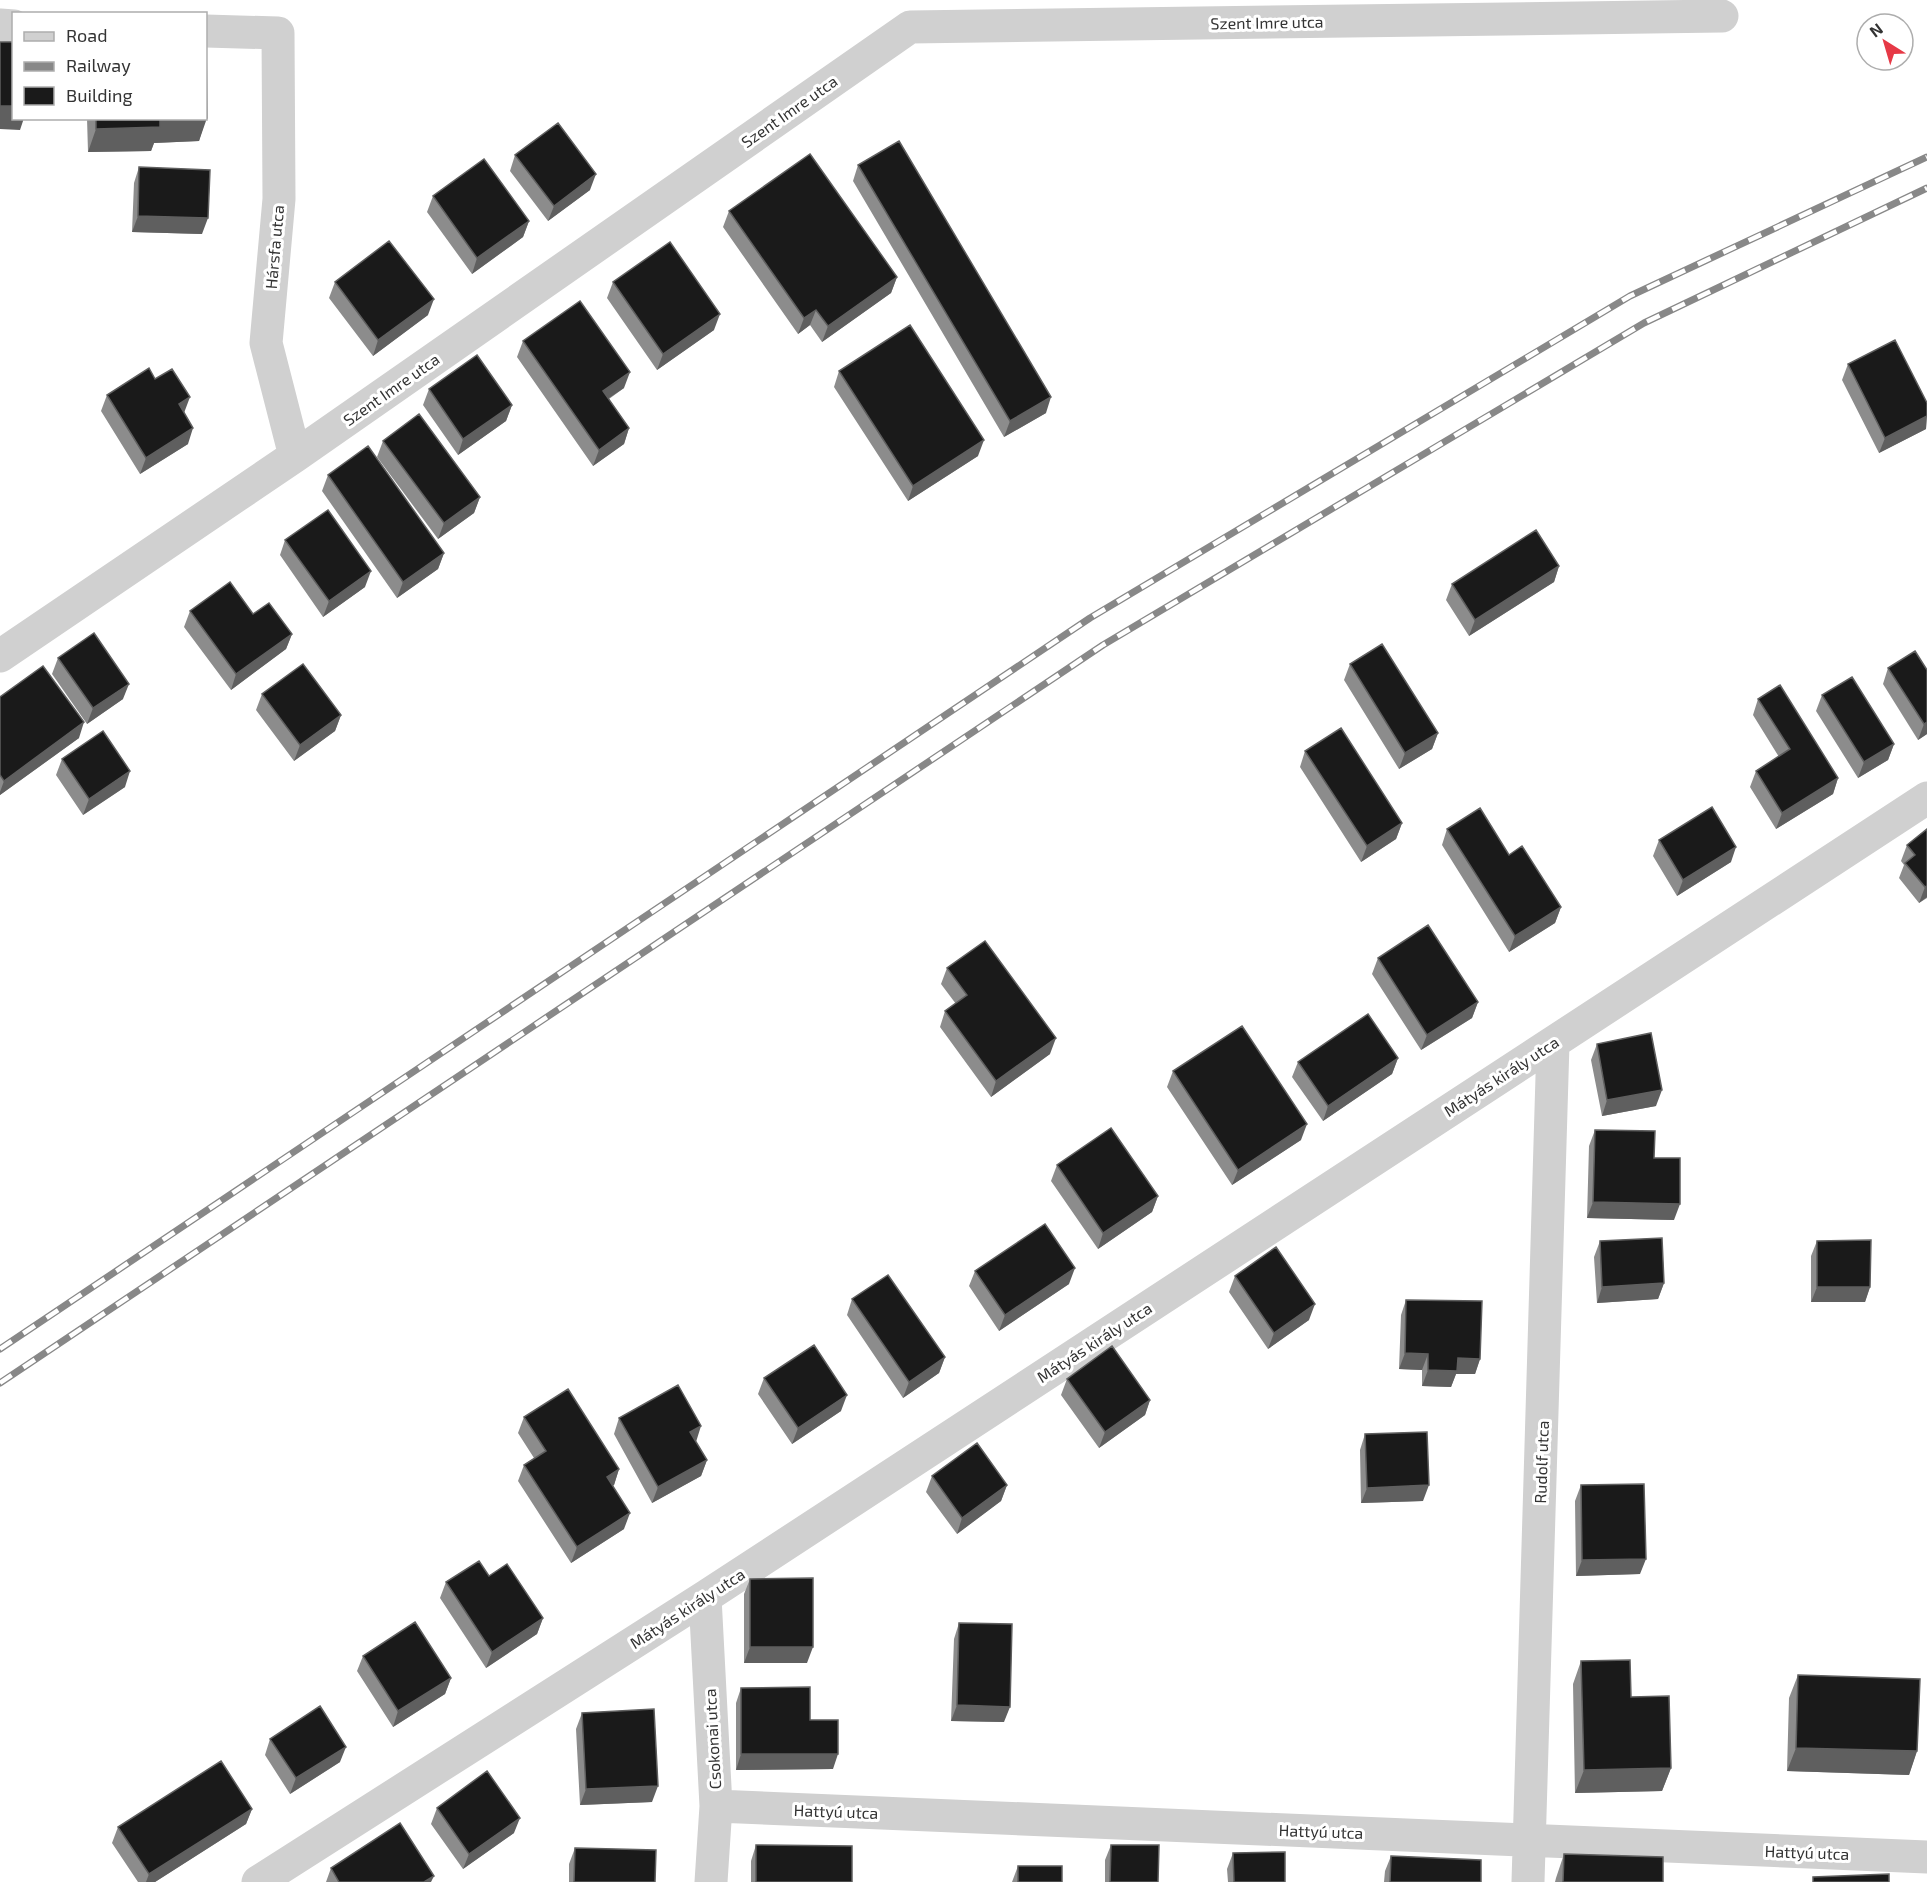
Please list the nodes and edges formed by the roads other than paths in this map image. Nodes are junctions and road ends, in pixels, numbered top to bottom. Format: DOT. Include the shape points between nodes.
graph roads {
  1 [pos="1722,16"];
  2 [pos="207,31"];
  3 [pos="295,456"];
  4 [pos="0,656"];
  5 [pos="1927,798"];
  6 [pos="1553,1042"];
  7 [pos="705,1597"];
  8 [pos="716,1806"];
  9 [pos="1530,1840"];
  10 [pos="1927,1857"];
  11 [pos="258,1882"];
  12 [pos="711,1882"];
  13 [pos="1528,1882"];
  1 -- 3 [label="street, Szent Imre utca" via="910,27"];
  2 -- 3 [label="street, Hársfa utca" via="278,33 279,199 266,343"];
  3 -- 4 [label="street, Szent Imre utca"];
  5 -- 6 [label="street, Mátyás király utca"];
  6 -- 7 [label="street, Mátyás király utca"];
  6 -- 9 [label="street, Rudolf utca"];
  7 -- 8 [label="street, Csokonai utca"];
  7 -- 11 [label="street, Mátyás király utca"];
  8 -- 9 [label="street, Hattyú utca"];
  8 -- 12 [label="street, Csokonai utca"];
  9 -- 10 [label="street, Hattyú utca"];
  9 -- 13 [label="street, Rudolf utca"];
}
